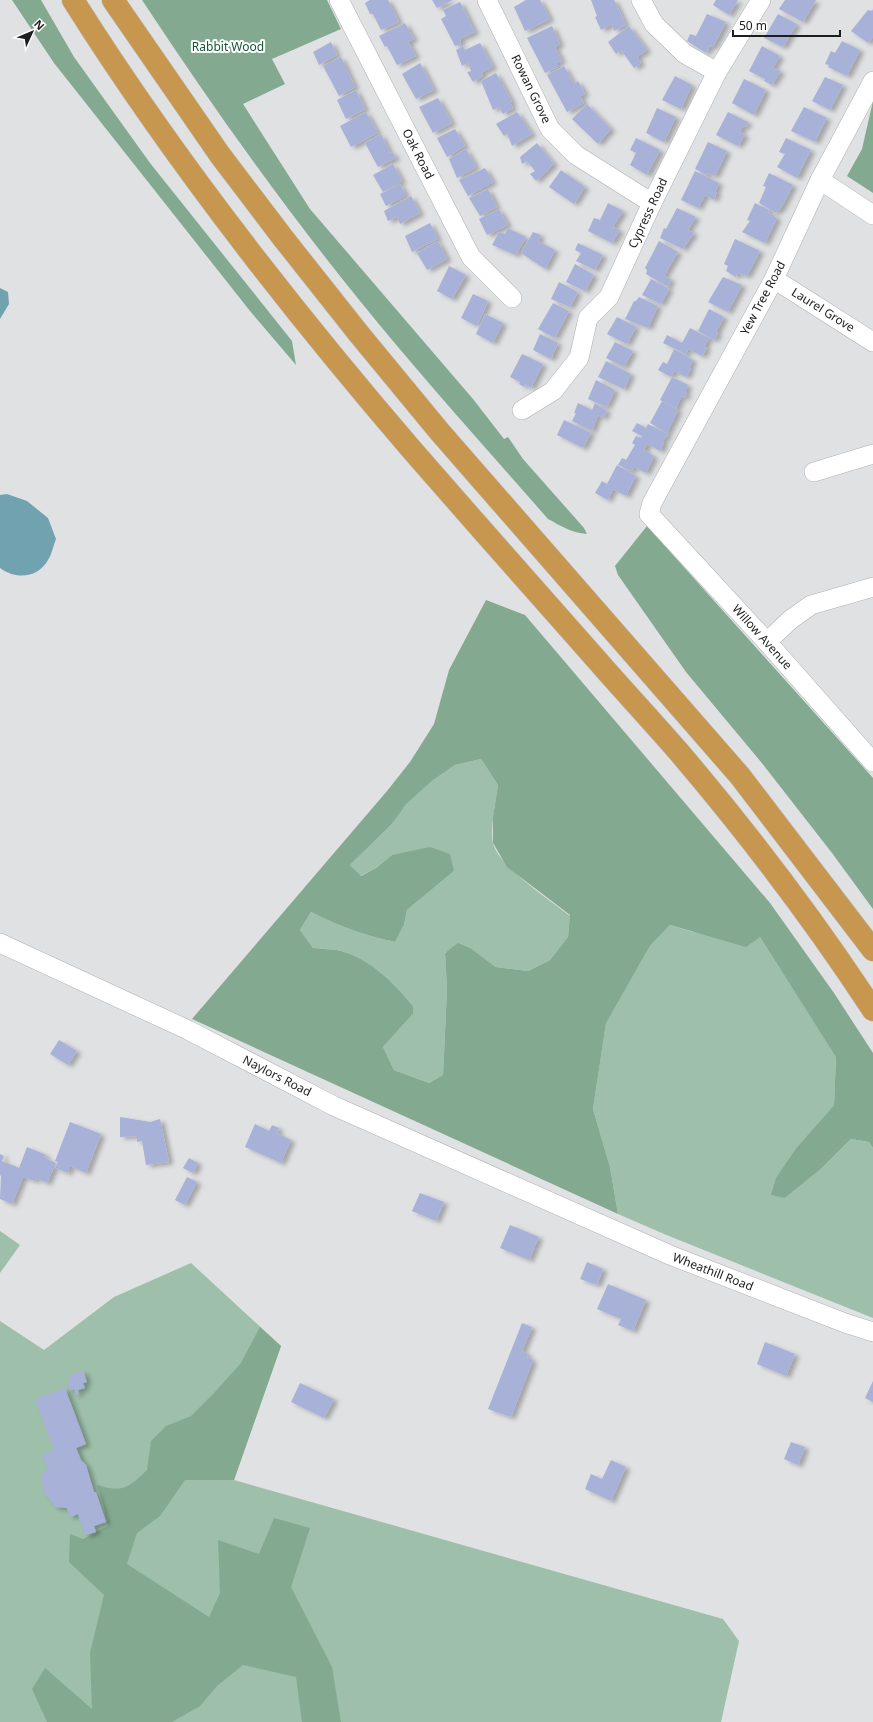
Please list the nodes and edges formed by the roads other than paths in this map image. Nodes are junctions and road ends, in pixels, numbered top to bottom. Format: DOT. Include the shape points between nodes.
graph roads {
  1 [pos="73,0"];
  2 [pos="113,0"];
  3 [pos="339,0"];
  4 [pos="487,0"];
  5 [pos="641,0"];
  6 [pos="761,0"];
  7 [pos="717,72"];
  8 [pos="873,81"];
  9 [pos="820,180"];
  10 [pos="652,203"];
  11 [pos="873,215"];
  12 [pos="774,279"];
  13 [pos="512,298"];
  14 [pos="873,342"];
  15 [pos="522,410"];
  16 [pos="873,454"];
  17 [pos="814,472"];
  18 [pos="650,514"];
  19 [pos="873,587"];
  20 [pos="767,642"];
  21 [pos="871,756"];
  22 [pos="0,943"];
  23 [pos="873,950"];
  24 [pos="873,1010"];
  25 [pos="557,1204"];
  26 [pos="873,1332"];
  1 -- 24 [label="highway" via="179,155 331,353 418,457 678,751 799,904"];
  2 -- 23 [label="highway" via="220,155 282,238 439,431 740,776"];
  3 -- 13 [label="street, Oak Road" via="471,257"];
  4 -- 10 [label="street, Rowan Grove" via="550,129 576,156"];
  5 -- 7 [label="street" via="654,24 685,54"];
  6 -- 7 [label="street, Cypress Road"];
  7 -- 10 [label="street, Cypress Road"];
  8 -- 9 [label="street, Yew Tree Road"];
  9 -- 11 [label="street"];
  9 -- 12 [label="street, Yew Tree Road"];
  10 -- 15 [label="street, Cypress Road" via="609,297 588,318 579,358 553,391"];
  12 -- 14 [label="street, Laurel Grove"];
  12 -- 18 [label="street, Yew Tree Road" via="652,504"];
  16 -- 17 [label="street"];
  18 -- 20 [label="street, Willow Avenue"];
  19 -- 20 [label="street" via="811,604"];
  20 -- 21 [label="street, Willow Avenue"];
  22 -- 25 [label="street, Naylors Road" via="188,1030 334,1106"];
  25 -- 26 [label="street, Wheathill Road" via="670,1255"];
}
